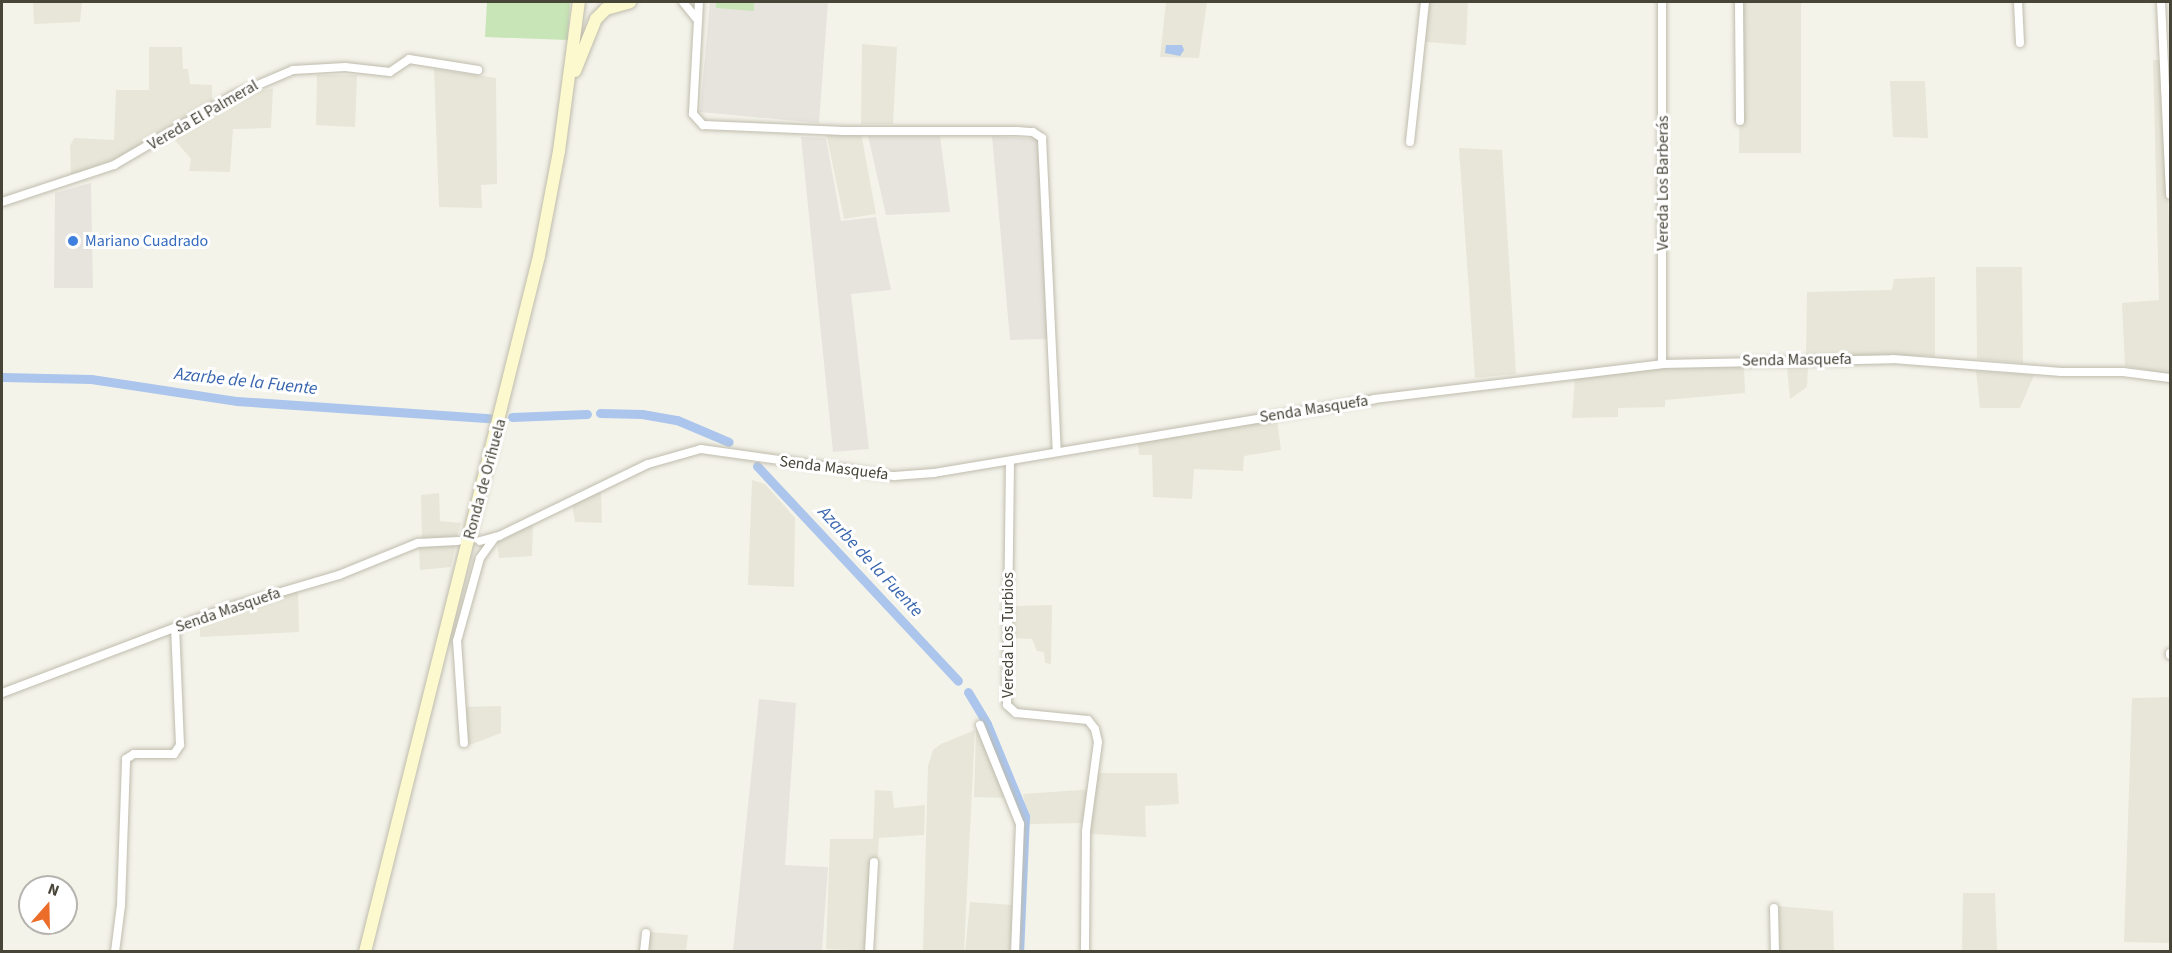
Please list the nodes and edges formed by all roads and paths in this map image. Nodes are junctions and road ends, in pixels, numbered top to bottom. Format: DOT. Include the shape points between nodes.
graph roads {
  1 [pos="579,2"];
  2 [pos="630,2"];
  3 [pos="683,2"];
  4 [pos="699,2"];
  5 [pos="1425,2"];
  6 [pos="1662,2"];
  7 [pos="1739,2"];
  8 [pos="2018,2"];
  9 [pos="2162,2"];
  10 [pos="698,24"];
  11 [pos="2020,43"];
  12 [pos="478,70"];
  13 [pos="566,100"];
  14 [pos="1740,121"];
  15 [pos="1410,142"];
  16 [pos="2170,195"];
  17 [pos="2,202"];
  18 [pos="1662,364"];
  19 [pos="2170,378"];
  20 [pos="1058,452"];
  21 [pos="1010,461"];
  22 [pos="495,537"];
  23 [pos="458,541"];
  24 [pos="480,541"];
  25 [pos="176,628"];
  26 [pos="2,693"];
  27 [pos="980,725"];
  28 [pos="464,743"];
  29 [pos="874,862"];
  30 [pos="1774,908"];
  31 [pos="646,933"];
  32 [pos="115,951"];
  33 [pos="364,951"];
  34 [pos="644,951"];
  35 [pos="869,951"];
  36 [pos="1015,951"];
  37 [pos="1085,951"];
  38 [pos="1775,951"];
  1 -- 13 [label="main road, Ronda de Orihuela"];
  2 -- 13 [label="main road" via="606,9 596,19 587,33"];
  3 -- 10 [label="street"];
  4 -- 10 [label="street"];
  5 -- 15 [label="street"];
  6 -- 18 [label="street, Vereda Los Barberás"];
  7 -- 14 [label="street"];
  8 -- 11 [label="street"];
  9 -- 16 [label="street"];
  10 -- 20 [label="street" via="693,114 703,125 843,131 1017,131 1033,132 1042,138"];
  12 -- 17 [label="street, Vereda El Palmeral" via="409,59 390,72 345,67 293,70 232,96 114,165"];
  13 -- 33 [label="main road, Ronda de Orihuela" via="549,209 509,385"];
  18 -- 19 [label="street, Senda Masquefa" via="1893,359"];
  18 -- 20 [label="street, Senda Masquefa" via="1374,399"];
  20 -- 21 [label="street, Senda Masquefa"];
  21 -- 22 [label="street, Senda Masquefa" via="894,476 723,452 685,451 585,492"];
  21 -- 37 [label="street, Vereda Los Turbios" via="1007,705 1016,712 1088,720 1098,742 1086,831"];
  22 -- 24 [label="street, Senda Masquefa"];
  22 -- 28 [label="street" via="480,558 458,641"];
  23 -- 25 [label="street, Senda Masquefa" via="418,543 339,575 263,595"];
  25 -- 26 [label="street, Senda Masquefa"];
  25 -- 32 [label="street" via="180,745 174,754 134,754 126,759 121,905"];
  27 -- 36 [label="street" via="1020,824"];
  29 -- 35 [label="street"];
  30 -- 38 [label="street"];
  31 -- 34 [label="street"];
}
